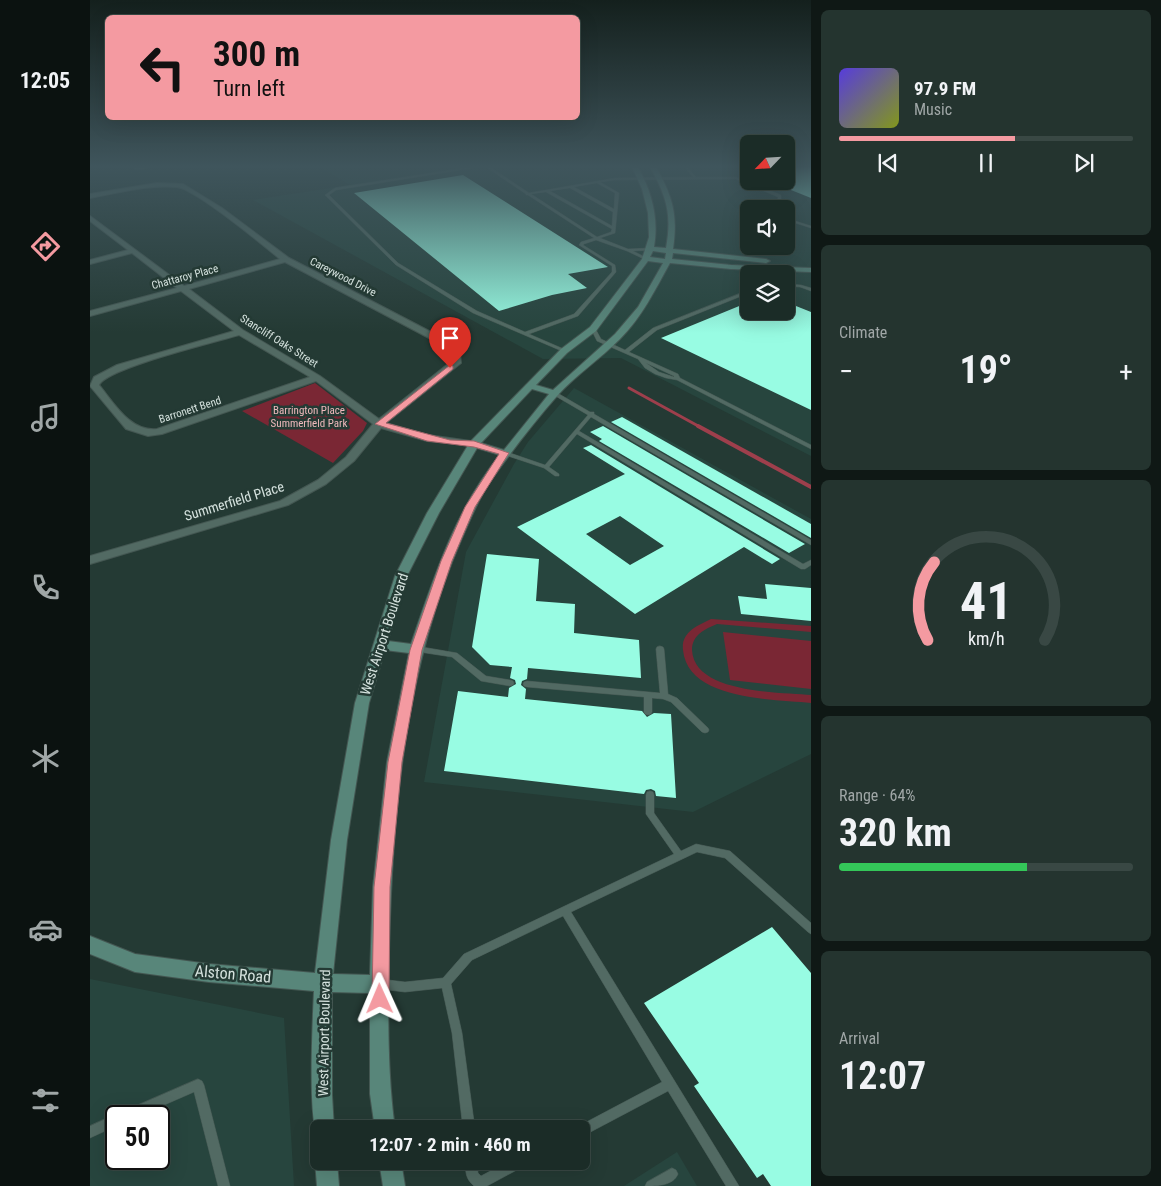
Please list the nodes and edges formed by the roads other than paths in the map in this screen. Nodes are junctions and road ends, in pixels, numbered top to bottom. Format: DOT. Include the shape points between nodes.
graph roads {
  1 [pos="96,222"];
  2 [pos="237,222"];
  3 [pos="355,222"];
  4 [pos="572,222"];
  5 [pos="602,222"];
  6 [pos="613,222"];
  7 [pos="652,222"];
  8 [pos="672,222"];
  9 [pos="796,222"];
  10 [pos="811,227"];
  11 [pos="612,228"];
  12 [pos="598,239"];
  13 [pos="651,249"];
  14 [pos="628,250"];
  15 [pos="133,251"];
  16 [pos="671,251"];
  17 [pos="646,259"];
  18 [pos="286,260"];
  19 [pos="668,261"];
  20 [pos="90,262"];
  21 [pos="811,266"];
  22 [pos="811,270"];
  23 [pos="795,285"];
  24 [pos="183,289"];
  25 [pos="811,290"];
  26 [pos="740,295"];
  27 [pos="90,314"];
  28 [pos="593,328"];
  29 [pos="240,332"];
  30 [pos="525,334"];
  31 [pos="438,338"];
  32 [pos="608,345"];
  33 [pos="564,351"];
  34 [pos="625,352"];
  35 [pos="317,378"];
  36 [pos="530,386"];
  37 [pos="554,393"];
  38 [pos="592,413"];
  39 [pos="379,424"];
  40 [pos="576,431"];
  41 [pos="474,444"];
  42 [pos="811,447"];
  43 [pos="504,453"];
  44 [pos="546,467"];
  45 [pos="558,475"];
  46 [pos="811,543"];
  47 [pos="90,560"];
  48 [pos="811,562"];
  49 [pos="803,567"];
  50 [pos="811,572"];
  51 [pos="379,645"];
  52 [pos="660,649"];
  53 [pos="416,650"];
  54 [pos="510,683"];
  55 [pos="526,684"];
  56 [pos="648,695"];
  57 [pos="664,696"];
  58 [pos="648,712"];
  59 [pos="705,730"];
  60 [pos="650,795"];
  61 [pos="680,856"];
  62 [pos="565,911"];
  63 [pos="811,929"];
  64 [pos="90,945"];
  65 [pos="323,982"];
  66 [pos="446,983"];
  67 [pos="380,984"];
  68 [pos="670,1084"];
  69 [pos="152,1105"];
  70 [pos="323,1120"];
  71 [pos="384,1120"];
  72 [pos="468,1120"];
  73 [pos="105,1125"];
  74 [pos="590,1125"];
  75 [pos="90,1132"];
  76 [pos="327,1170"];
  77 [pos="391,1170"];
  78 [pos="472,1170"];
  79 [pos="505,1170"];
  80 [pos="672,1174"];
  81 [pos="224,1186"];
  82 [pos="328,1186"];
  83 [pos="394,1186"];
  84 [pos="651,1186"];
  85 [pos="733,1186"];
  1 -- 15 [label="street, Stancliff Oaks Street"];
  2 -- 18 [label="street, Careywood Drive"];
  3 -- 30 [label="lane" via="397,264 475,312"];
  4 -- 12 [label="lane"];
  5 -- 11 [label="lane"];
  6 -- 11 [label="lane"];
  7 -- 13 [label="main road, West Airport Boulevard"];
  8 -- 16 [label="main road"];
  9 -- 10 [label="lane"];
  11 -- 12 [label="lane" via="613,233"];
  12 -- 14 [label="lane"];
  12 -- 30 [label="lane" via="581,245 614,266 614,272 576,316"];
  13 -- 14 [label="lane"];
  13 -- 16 [label="main road"];
  13 -- 17 [label="main road, West Airport Boulevard"];
  14 -- 17 [label="lane"];
  15 -- 20 [label="street"];
  15 -- 24 [label="street, Stancliff Oaks Street"];
  16 -- 19 [label="main road"];
  16 -- 21 [label="main road"];
  17 -- 19 [label="main road"];
  17 -- 28 [label="main road, West Airport Boulevard"];
  18 -- 24 [label="street, Chattaroy Place"];
  18 -- 31 [label="street, Careywood Drive"];
  19 -- 22 [label="main road"];
  19 -- 32 [label="main road" via="640,308"];
  23 -- 25 [label="lane"];
  24 -- 27 [label="street, Chattaroy Place"];
  24 -- 29 [label="street, Stancliff Oaks Street"];
  26 -- 34 [label="lane" via="655,330"];
  28 -- 32 [label="lane" via="599,340"];
  28 -- 33 [label="main road, West Airport Boulevard"];
  29 -- 35 [label="street, Stancliff Oaks Street"];
  29 -- 35 [label="street, Barronett Bend" via="120,367 97,378 94,385 130,427 148,433"];
  30 -- 33 [label="lane"];
  31 -- 39 [label="street, Summerfield Place" via="451,346 458,361"];
  32 -- 34 [label="lane"];
  32 -- 37 [label="main road"];
  33 -- 36 [label="main road, West Airport Boulevard"];
  34 -- 42 [label="lane" via="663,375 678,379"];
  35 -- 39 [label="street, Stancliff Oaks Street"];
  36 -- 37 [label="main road"];
  36 -- 41 [label="main road, West Airport Boulevard"];
  37 -- 38 [label="lane"];
  37 -- 43 [label="main road"];
  38 -- 40 [label="lane"];
  38 -- 46 [label="lane"];
  39 -- 41 [label="street, Stancliff Oaks Street" via="442,441"];
  39 -- 47 [label="street, Summerfield Place" via="350,459 322,482 284,503"];
  40 -- 44 [label="lane"];
  40 -- 49 [label="lane"];
  41 -- 43 [label="main road"];
  41 -- 51 [label="main road, West Airport Boulevard" via="400,576"];
  43 -- 44 [label="lane"];
  43 -- 53 [label="main road" via="470,507 446,561"];
  44 -- 45 [label="lane"];
  48 -- 49 [label="lane"];
  49 -- 50 [label="lane"];
  51 -- 53 [label="main road"];
  51 -- 65 [label="main road, West Airport Boulevard" via="362,703 345,800"];
  52 -- 57 [label="lane"];
  53 -- 54 [label="lane" via="454,655 484,679"];
  53 -- 67 [label="main road" via="395,762 382,887"];
  55 -- 56 [label="lane"];
  56 -- 57 [label="lane"];
  56 -- 58 [label="lane"];
  57 -- 59 [label="lane" via="674,700"];
  60 -- 61 [label="lane" via="650,814"];
  61 -- 62 [label="lane"];
  61 -- 63 [label="lane" via="696,848 727,854"];
  62 -- 66 [label="lane" via="468,958"];
  62 -- 68 [label="lane"];
  64 -- 65 [label="main road, Alston Road" via="134,963"];
  65 -- 67 [label="main road, Alston Road"];
  65 -- 70 [label="main road, West Airport Boulevard"];
  66 -- 67 [label="lane" via="405,987"];
  66 -- 72 [label="lane" via="457,1034"];
  67 -- 71 [label="main road" via="380,1094"];
  68 -- 74 [label="lane"];
  68 -- 85 [label="lane"];
  69 -- 81 [label="lane" via="198,1085"];
  73 -- 75 [label="lane"];
  76 -- 82 [label="main road"];
  77 -- 83 [label="main road"];
  78 -- 79 [label="lane" via="472,1176 480,1183"];
  80 -- 84 [label="lane"];
}
